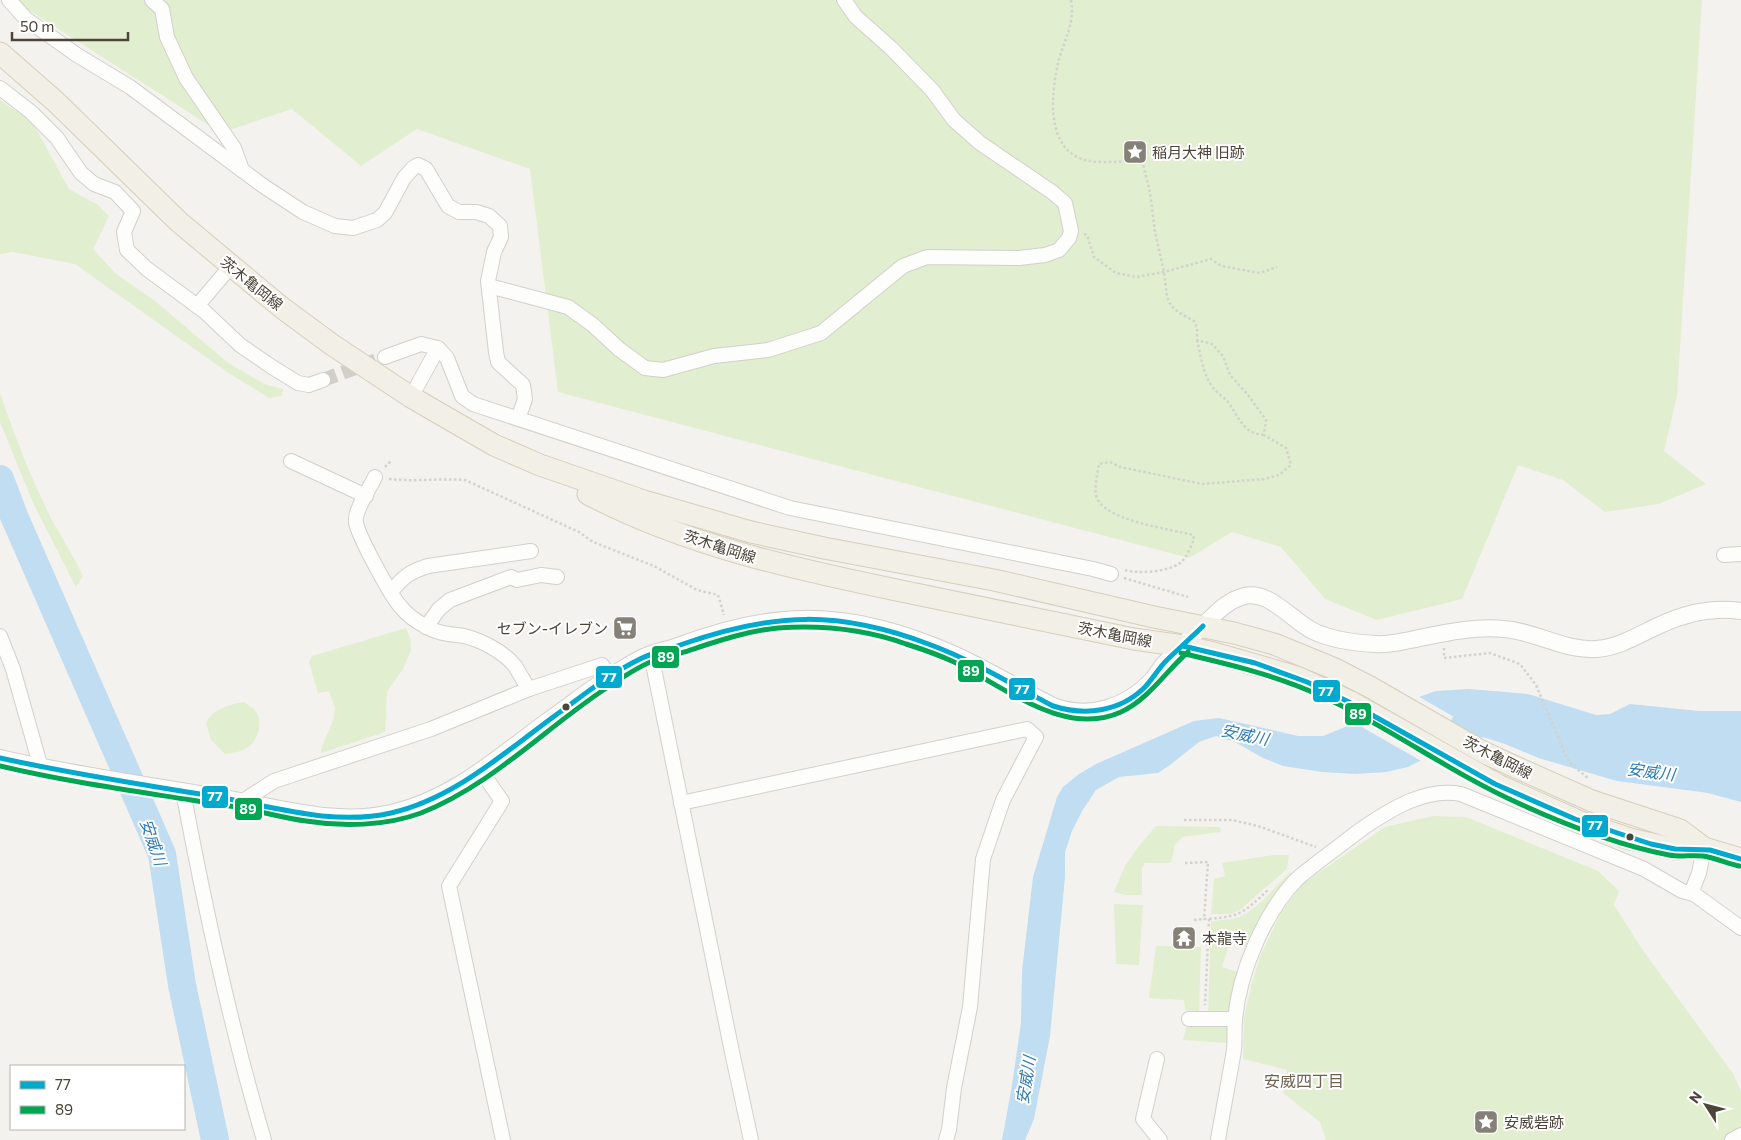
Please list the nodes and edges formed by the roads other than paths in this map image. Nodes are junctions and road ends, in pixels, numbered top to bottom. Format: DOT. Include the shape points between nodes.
graph roads {
  1 [pos="9,0"];
  2 [pos="152,0"];
  3 [pos="844,0"];
  4 [pos="0,53"];
  5 [pos="0,88"];
  6 [pos="242,171"];
  7 [pos="231,266"];
  8 [pos="489,286"];
  9 [pos="197,306"];
  10 [pos="438,348"];
  11 [pos="385,357"];
  12 [pos="323,380"];
  13 [pos="411,397"];
  14 [pos="518,419"];
  15 [pos="291,461"];
  16 [pos="540,465"];
  17 [pos="375,477"];
  18 [pos="366,496"];
  19 [pos="531,551"];
  20 [pos="1741,554"];
  21 [pos="1724,555"];
  22 [pos="1111,574"];
  23 [pos="557,576"];
  24 [pos="391,592"];
  25 [pos="1741,611"];
  26 [pos="1203,626"];
  27 [pos="426,627"];
  28 [pos="0,636"];
  29 [pos="1182,646"];
  30 [pos="650,654"];
  31 [pos="610,676"];
  32 [pos="529,689"];
  33 [pos="0,758"];
  34 [pos="41,768"];
  35 [pos="481,770"];
  36 [pos="179,790"];
  37 [pos="243,801"];
  38 [pos="681,803"];
  39 [pos="1704,848"];
  40 [pos="1741,859"];
  41 [pos="1694,894"];
  42 [pos="1741,928"];
  43 [pos="1189,1019"];
  44 [pos="1235,1019"];
  45 [pos="1157,1059"];
  46 [pos="1741,1135"];
  47 [pos="264,1140"];
  48 [pos="503,1140"];
  49 [pos="751,1140"];
  50 [pos="946,1140"];
  51 [pos="1160,1140"];
  52 [pos="1218,1140"];
  53 [pos="1732,1140"];
  1 -- 6 [label="street" via="26,19 130,87"];
  2 -- 6 [label="street" via="162,9 167,37 186,78 234,148"];
  3 -- 8 [label="street" via="856,17 932,90 954,120 980,143 1065,202 1071,231 1059,250 1019,258 927,257 904,266 821,333 768,350 714,356 663,370 645,368 568,307"];
  4 -- 7 [label="main road, 茨木亀岡線" via="56,102 179,222"];
  5 -- 9 [label="street" via="57,138 81,173 94,184 115,192 132,211 124,232 127,250 146,269"];
  6 -- 8 [label="street" via="303,212 335,226 353,228 378,220 404,178 418,165 426,169 448,206 458,212 489,216 500,226 501,237 494,252"];
  7 -- 9 [label="street"];
  7 -- 13 [label="main road, 茨木亀岡線" via="331,344"];
  8 -- 14 [label="street" via="498,362 524,385 525,399"];
  9 -- 12 [label="street" via="240,345 298,383 309,385"];
  10 -- 11 [label="street" via="422,344"];
  10 -- 13 [label="street"];
  10 -- 14 [label="street" via="447,358 462,396 473,404"];
  13 -- 16 [label="main road, 茨木亀岡線" via="494,445"];
  14 -- 22 [label="street" via="790,508"];
  15 -- 18 [label="street"];
  16 -- 26 [label="main road, 茨木亀岡線" via="644,501 751,532"];
  16 -- 29 [label="main road, 茨木亀岡線" via="589,495 634,516 742,555 1134,640"];
  17 -- 18 [label="street"];
  18 -- 24 [label="street" via="356,524"];
  19 -- 24 [label="street" via="428,566 403,577"];
  20 -- 21 [label="street"];
  23 -- 27 [label="street" via="517,580 511,577 450,600"];
  24 -- 27 [label="street" via="409,616"];
  25 -- 26 [label="street" via="1690,613 1598,649 1567,645 1505,629 1477,628 1379,644 1349,641 1315,631 1275,603 1253,595 1230,601"];
  26 -- 29 [label="street"];
  26 -- 39 [label="main road, 茨木亀岡線" via="1274,644 1335,669 1483,752 1558,788 1680,830"];
  27 -- 32 [label="street" via="478,640 502,654 515,665"];
  28 -- 34 [label="street" via="13,669"];
  29 -- 30 [label="street" via="1138,693 1116,706 1093,712 1061,709 956,655 881,628 850,622 802,618 775,620 717,633"];
  29 -- 39 [label="main road, 茨木亀岡線" via="1297,677 1351,702 1498,785 1583,823 1674,849"];
  30 -- 31 [label="street"];
  30 -- 38 [label="street"];
  31 -- 32 [label="street" via="602,665"];
  31 -- 35 [label="street"];
  32 -- 37 [label="street" via="432,729 274,781"];
  33 -- 34 [label="street"];
  34 -- 36 [label="street"];
  35 -- 37 [label="street" via="429,802 375,816 307,814"];
  35 -- 48 [label="street" via="502,801 449,886"];
  36 -- 37 [label="street"];
  36 -- 47 [label="street" via="244,1072"];
  38 -- 49 [label="street"];
  38 -- 50 [label="street" via="1027,729 1036,737 1003,800 984,859 970,1007"];
  39 -- 40 [label="main road, 茨木亀岡線"];
  39 -- 41 [label="street"];
  41 -- 42 [label="street"];
  41 -- 44 [label="street" via="1682,891 1644,868 1472,798 1452,793 1428,795 1372,822 1297,878 1256,943"];
  43 -- 44 [label="street"];
  44 -- 52 [label="street" via="1234,1048"];
  45 -- 51 [label="street" via="1143,1119"];
  46 -- 53 [label="street"];
}
